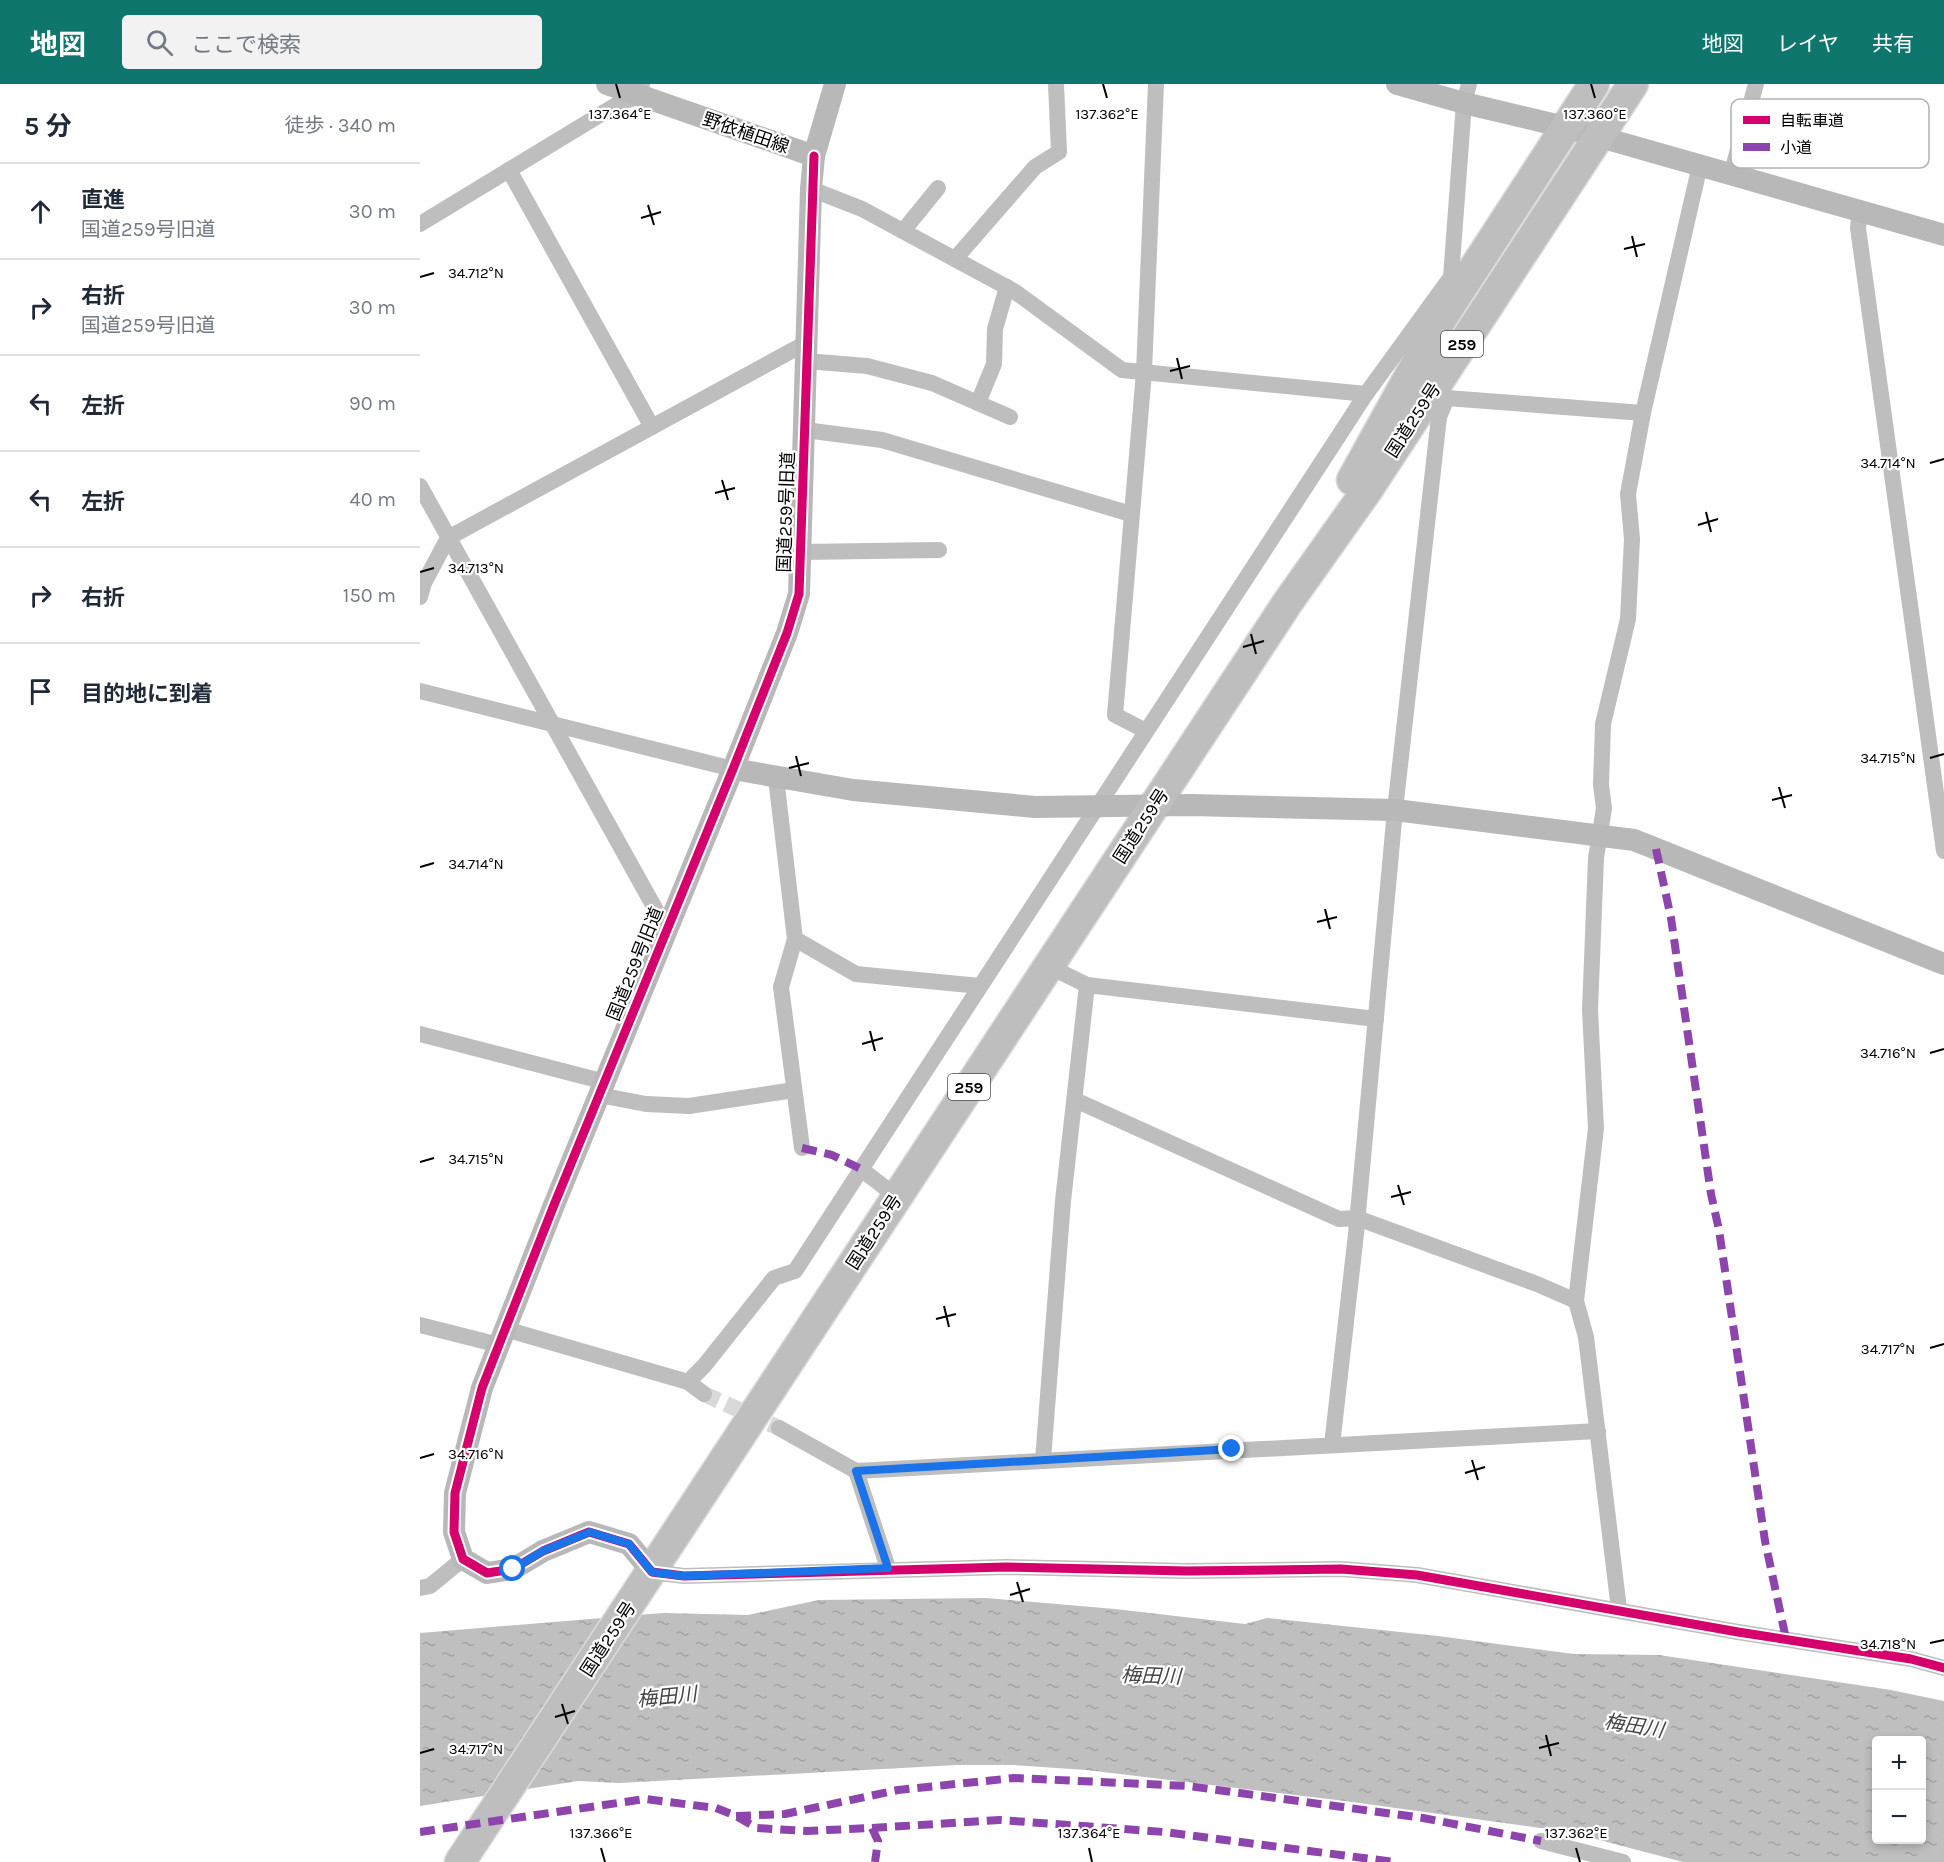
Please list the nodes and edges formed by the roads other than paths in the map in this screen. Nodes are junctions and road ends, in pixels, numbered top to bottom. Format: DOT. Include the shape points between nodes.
graph roads {
  1 [pos="607,84"];
  2 [pos="836,84"];
  3 [pos="1056,84"];
  4 [pos="1156,84"];
  5 [pos="1397,84"];
  6 [pos="1594,84"];
  7 [pos="1632,84"];
  8 [pos="1756,84"];
  9 [pos="641,91"];
  10 [pos="1466,94"];
  11 [pos="1752,99"];
  12 [pos="1565,127"];
  13 [pos="1597,137"];
  14 [pos="814,156"];
  15 [pos="1700,165"];
  16 [pos="1733,168"];
  17 [pos="509,170"];
  18 [pos="1731,175"];
  19 [pos="938,188"];
  20 [pos="811,189"];
  21 [pos="1860,211"];
  22 [pos="420,224"];
  23 [pos="903,231"];
  24 [pos="1944,235"];
  25 [pos="956,259"];
  26 [pos="1008,287"];
  27 [pos="806,352"];
  28 [pos="1144,372"];
  29 [pos="1366,394"];
  30 [pos="978,403"];
  31 [pos="1643,413"];
  32 [pos="1010,417"];
  33 [pos="652,427"];
  34 [pos="805,430"];
  35 [pos="420,486"];
  36 [pos="1131,514"];
  37 [pos="448,538"];
  38 [pos="939,550"];
  39 [pos="802,552"];
  40 [pos="420,597"];
  41 [pos="1288,602"];
  42 [pos="420,691"];
  43 [pos="554,724"];
  44 [pos="1146,730"];
  45 [pos="733,769"];
  46 [pos="776,778"];
  47 [pos="1100,805"];
  48 [pos="1154,806"];
  49 [pos="1395,810"];
  50 [pos="1599,835"];
  51 [pos="1944,851"];
  52 [pos="667,930"];
  53 [pos="795,939"];
  54 [pos="1944,964"];
  55 [pos="1048,966"];
  56 [pos="1087,985"];
  57 [pos="980,986"];
  58 [pos="1376,1019"];
  59 [pos="420,1034"];
  60 [pos="602,1088"];
  61 [pos="794,1090"];
  62 [pos="1075,1100"];
  63 [pos="801,1148"];
  64 [pos="861,1169"];
  65 [pos="897,1197"];
  66 [pos="1357,1218"];
  67 [pos="1576,1301"];
  68 [pos="420,1325"];
  69 [pos="502,1337"];
  70 [pos="688,1382"];
  71 [pos="704,1394"];
  72 [pos="779,1428"];
  73 [pos="1598,1431"];
  74 [pos="1332,1444"];
  75 [pos="1043,1461"];
  76 [pos="856,1471"];
  77 [pos="463,1559"];
  78 [pos="888,1568"];
  79 [pos="652,1572"];
  80 [pos="420,1588"];
  81 [pos="1619,1609"];
  82 [pos="1944,1668"];
  83 [pos="1541,1841"];
  84 [pos="460,1862"];
  85 [pos="1623,1862"];
  1 -- 9 [label="street, 野依植田線"];
  2 -- 14 [label="street, 野依植田線"];
  3 -- 25 [label="street" via="1059,152 1035,166"];
  4 -- 28 [label="street"];
  5 -- 10 [label="street"];
  6 -- 12 [label="highway, 国道259号 / 259"];
  7 -- 13 [label="highway, 国道259号 / 259"];
  8 -- 11 [label="street"];
  9 -- 14 [label="street, 野依植田線"];
  9 -- 17 [label="street"];
  10 -- 12 [label="street"];
  10 -- 29 [label="street" via="1451,277"];
  12 -- 13 [label="street"];
  12 -- 41 [label="highway, 国道259号 / 259" via="1443,316"];
  13 -- 15 [label="street"];
  13 -- 41 [label="highway, 国道259号 / 259" via="1368,489"];
  14 -- 20 [label="street, 国道259号旧道"];
  15 -- 18 [label="street"];
  15 -- 31 [label="street"];
  16 -- 18 [label="street"];
  17 -- 22 [label="street"];
  17 -- 33 [label="street"];
  18 -- 21 [label="street"];
  19 -- 23 [label="street"];
  20 -- 23 [label="street"];
  20 -- 27 [label="street, 国道259号旧道"];
  21 -- 24 [label="street"];
  21 -- 51 [label="street" via="1858,228"];
  23 -- 25 [label="street"];
  25 -- 26 [label="street"];
  26 -- 28 [label="street" via="1122,370"];
  26 -- 30 [label="street" via="995,329 994,364"];
  27 -- 30 [label="street" via="932,383"];
  27 -- 33 [label="street"];
  27 -- 34 [label="street, 国道259号旧道"];
  28 -- 29 [label="street"];
  28 -- 36 [label="street"];
  29 -- 44 [label="street"];
  30 -- 32 [label="street"];
  31 -- 49 [label="street" via="1447,398 1439,417"];
  31 -- 50 [label="street" via="1628,494 1632,539 1628,619 1603,724 1604,808"];
  33 -- 37 [label="street"];
  34 -- 36 [label="street" via="882,440"];
  34 -- 39 [label="street, 国道259号旧道"];
  35 -- 37 [label="street"];
  36 -- 44 [label="street" via="1115,715"];
  37 -- 40 [label="street"];
  37 -- 43 [label="street"];
  38 -- 39 [label="street"];
  39 -- 45 [label="street, 国道259号旧道" via="799,594 788,633"];
  41 -- 48 [label="highway, 国道259号 / 259"];
  42 -- 43 [label="street"];
  43 -- 45 [label="street"];
  43 -- 52 [label="street"];
  44 -- 47 [label="street"];
  45 -- 46 [label="street"];
  45 -- 52 [label="street, 国道259号旧道"];
  46 -- 47 [label="street" via="853,790 1035,807"];
  46 -- 53 [label="street"];
  47 -- 48 [label="street"];
  47 -- 57 [label="street"];
  48 -- 49 [label="street"];
  48 -- 55 [label="highway, 国道259号 / 259"];
  49 -- 50 [label="street"];
  49 -- 58 [label="street"];
  50 -- 54 [label="street" via="1634,840"];
  50 -- 67 [label="street" via="1590,1010 1596,1128"];
  52 -- 60 [label="street, 国道259号旧道"];
  53 -- 57 [label="street" via="856,974"];
  53 -- 61 [label="street" via="781,987"];
  55 -- 56 [label="street"];
  55 -- 65 [label="highway, 国道259号 / 259"];
  56 -- 58 [label="street"];
  56 -- 62 [label="street"];
  57 -- 64 [label="street"];
  58 -- 66 [label="street"];
  59 -- 60 [label="street"];
  60 -- 61 [label="street" via="646,1104 688,1106"];
  60 -- 69 [label="street, 国道259号旧道"];
  61 -- 63 [label="street"];
  62 -- 66 [label="street" via="1310,1207 1339,1219"];
  62 -- 75 [label="street" via="1063,1201"];
  64 -- 65 [label="street"];
  64 -- 70 [label="street" via="795,1270 774,1278"];
  65 -- 79 [label="highway, 国道259号 / 259"];
  66 -- 67 [label="street"];
  66 -- 74 [label="street"];
  67 -- 73 [label="street" via="1586,1337"];
  68 -- 69 [label="street"];
  69 -- 70 [label="street"];
  69 -- 77 [label="street, 国道259号旧道" via="482,1388 455,1493 454,1532"];
  70 -- 71 [label="street"];
  72 -- 76 [label="street"];
  73 -- 74 [label="street"];
  73 -- 81 [label="street"];
  74 -- 75 [label="street"];
  75 -- 76 [label="street"];
  76 -- 78 [label="street"];
  77 -- 79 [label="street" via="487,1573 513,1569 543,1551 590,1532 629,1544"];
  77 -- 80 [label="street" via="430,1586"];
  78 -- 79 [label="street" via="684,1576"];
  78 -- 81 [label="street" via="1341,1569 1417,1575"];
  79 -- 84 [label="highway, 国道259号 / 259"];
  81 -- 82 [label="street"];
  83 -- 85 [label="street"];
}
